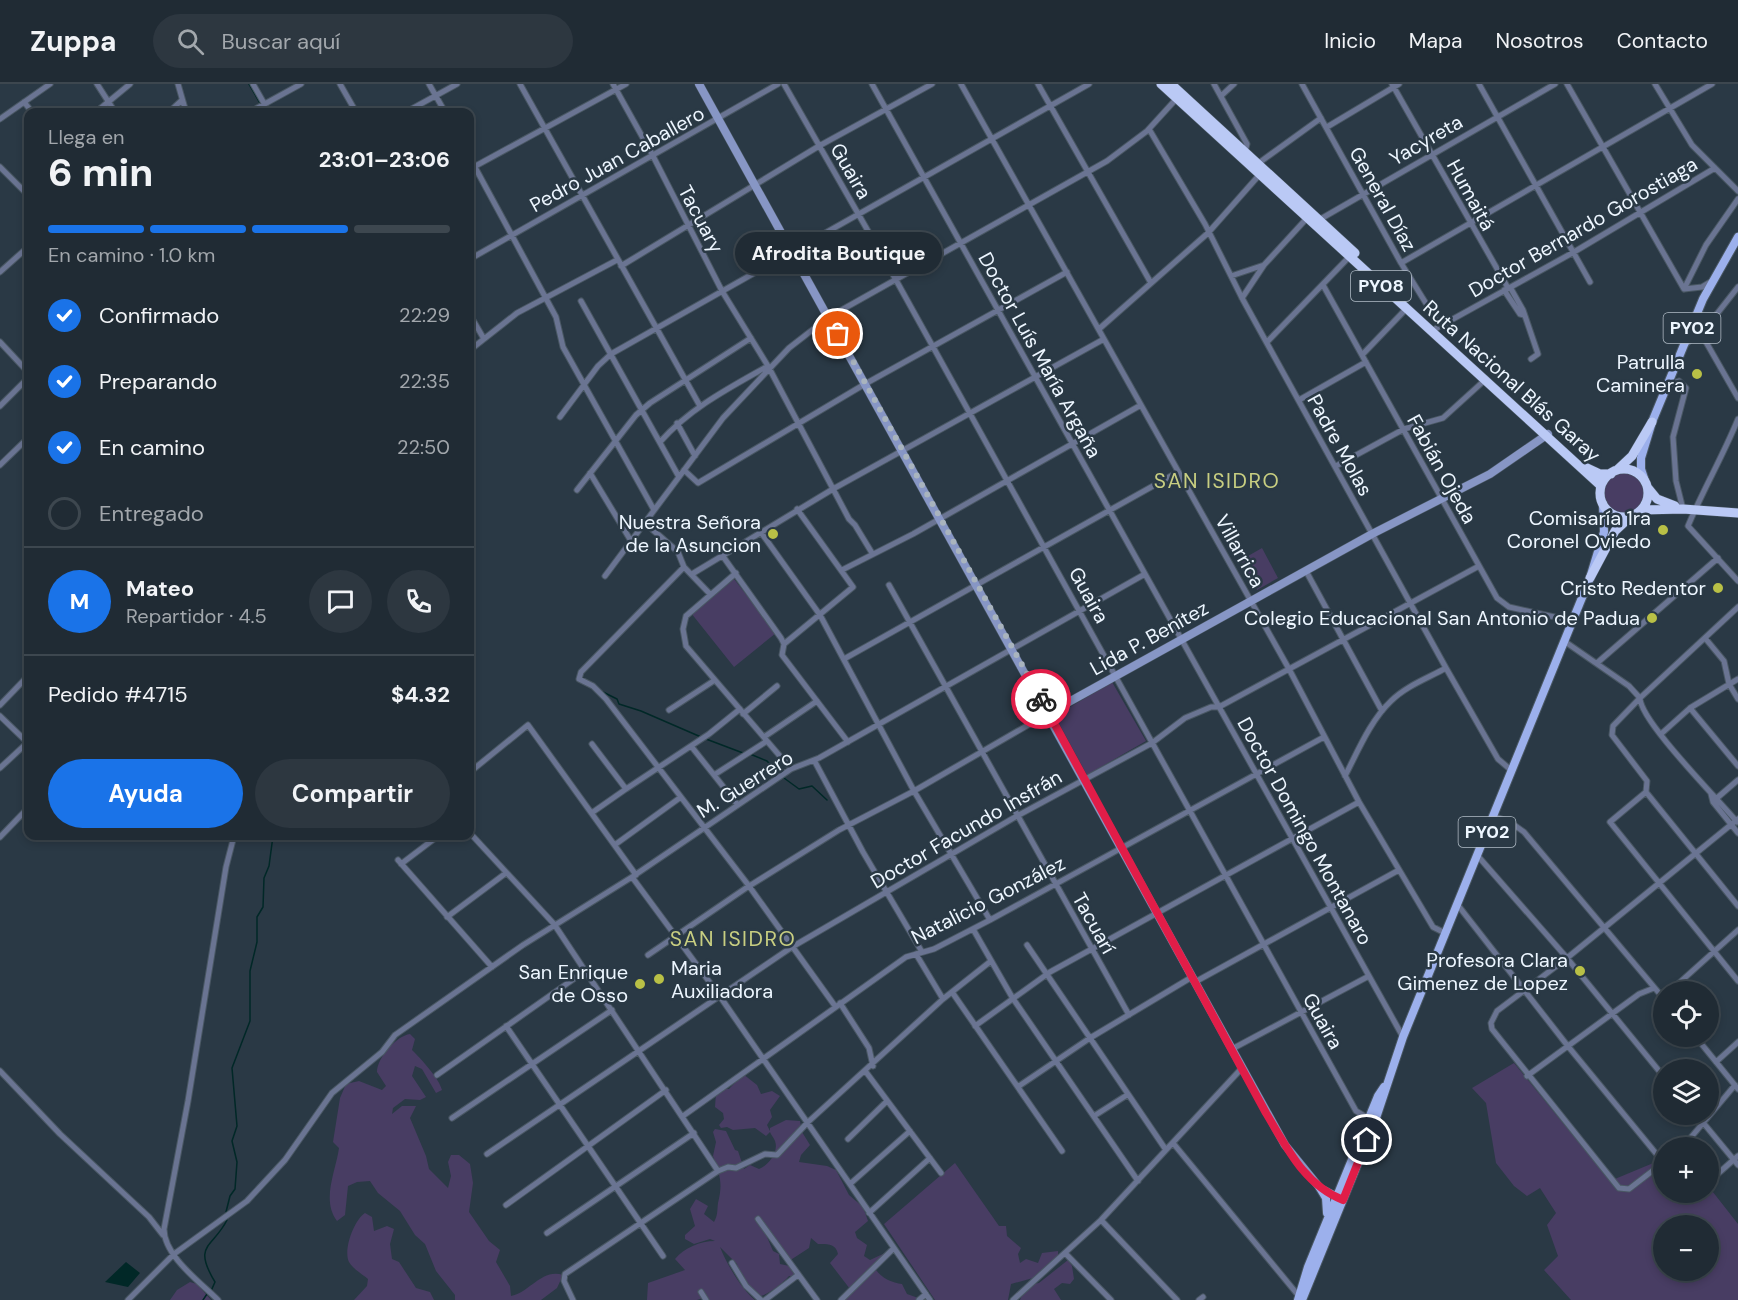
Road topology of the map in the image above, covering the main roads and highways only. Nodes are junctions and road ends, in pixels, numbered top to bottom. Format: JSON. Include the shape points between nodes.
{"nodes":[{"id":1,"x":699,"y":84,"type":"edge"},
{"id":2,"x":1161,"y":84,"type":"edge"},
{"id":3,"x":1172,"y":84,"type":"edge"},
{"id":4,"x":1179,"y":96,"type":"junction"},
{"id":5,"x":1259,"y":169,"type":"junction"},
{"id":6,"x":1738,"y":237,"type":"edge"},
{"id":7,"x":1351,"y":255,"type":"junction"},
{"id":8,"x":1436,"y":330,"type":"junction"},
{"id":9,"x":1652,"y":422,"type":"junction"},
{"id":10,"x":1546,"y":435,"type":"junction"},
{"id":11,"x":1613,"y":472,"type":"junction"},
{"id":12,"x":1647,"y":485,"type":"junction"},
{"id":13,"x":1601,"y":486,"type":"junction"},
{"id":14,"x":1603,"y":504,"type":"junction"},
{"id":15,"x":1688,"y":509,"type":"junction"},
{"id":16,"x":1642,"y":510,"type":"junction"},
{"id":17,"x":1738,"y":513,"type":"edge"},
{"id":18,"x":1630,"y":517,"type":"junction"},
{"id":19,"x":1590,"y":578,"type":"junction"},
{"id":20,"x":1049,"y":713,"type":"junction"},
{"id":21,"x":1385,"y":1086,"type":"junction"},
{"id":22,"x":1344,"y":1179,"type":"junction"},
{"id":23,"x":1320,"y":1188,"type":"junction"},
{"id":24,"x":1339,"y":1199,"type":"junction"},
{"id":25,"x":1324,"y":1225,"type":"junction"},
{"id":26,"x":1299,"y":1298,"type":"edge"}],
"edges":[{"from":1,"to":20,"type":"main road"},
{"from":2,"to":4,"type":"highway","name":"Ruta Nacional Blás Garay","number":"PY08"},
{"from":3,"to":4,"type":"highway","name":"Ruta Nacional Blás Garay","number":"PY08"},
{"from":4,"to":5,"type":"highway","name":"Ruta Nacional Blás Garay","number":"PY08"},
{"from":4,"to":5,"type":"highway","name":"Ruta Nacional Blás Garay","number":"PY08","via":[[1245,152]]},
{"from":5,"to":7,"type":"highway","name":"Ruta Nacional Blás Garay","number":"PY08"},
{"from":6,"to":9,"type":"main road","number":"PY02","via":[[1712,281]]},
{"from":7,"to":8,"type":"highway","name":"Ruta Nacional Blás Garay","number":"PY08"},
{"from":7,"to":8,"type":"highway","name":"Ruta Nacional Blás Garay","number":"PY08","via":[[1406,309]]},
{"from":8,"to":10,"type":"highway","name":"Ruta Nacional Blás Garay","number":"PY08"},
{"from":9,"to":11,"type":"highway","number":"PY02","via":[[1632,456]]},
{"from":9,"to":12,"type":"main road","number":"PY02","via":[[1641,458]]},
{"from":10,"to":11,"type":"highway","name":"Ruta Nacional Blás Garay","number":"PY08","via":[[1585,467],[1600,474]]},
{"from":10,"to":13,"type":"highway","name":"Ruta Nacional Blás Garay","number":"PY08"},
{"from":10,"to":20,"type":"main road","name":"Lida P. Benítez","via":[[1490,474],[1372,534]]},
{"from":11,"to":12,"type":"highway","via":[[1630,470]]},
{"from":11,"to":13,"type":"highway","number":"PY02"},
{"from":12,"to":15,"type":"highway","via":[[1657,499]]},
{"from":12,"to":16,"type":"highway","number":"PY02","via":[[1648,497]]},
{"from":13,"to":14,"type":"highway","number":"PY02"},
{"from":14,"to":18,"type":"highway","via":[[1611,514]]},
{"from":14,"to":19,"type":"main road","number":"PY02","via":[[1604,532]]},
{"from":15,"to":16,"type":"highway"},
{"from":15,"to":17,"type":"highway"},
{"from":16,"to":18,"type":"highway","number":"PY02"},
{"from":18,"to":19,"type":"highway","number":"PY02","via":[[1615,531]]},
{"from":19,"to":21,"type":"main road","number":"PY02"},
{"from":20,"to":23,"type":"main road","via":[[1285,1145]]},
{"from":21,"to":22,"type":"main road","number":"PY02"},
{"from":21,"to":24,"type":"main road","number":"PY02"},
{"from":22,"to":23,"type":"main road","via":[[1332,1190]]},
{"from":22,"to":24,"type":"main road","number":"PY02"},
{"from":23,"to":24,"type":"main road"},
{"from":23,"to":25,"type":"main road","via":[[1328,1206]]},
{"from":24,"to":25,"type":"main road","number":"PY02"},
{"from":24,"to":26,"type":"main road","number":"PY02"},
{"from":25,"to":26,"type":"main road","number":"PY02"}]}
